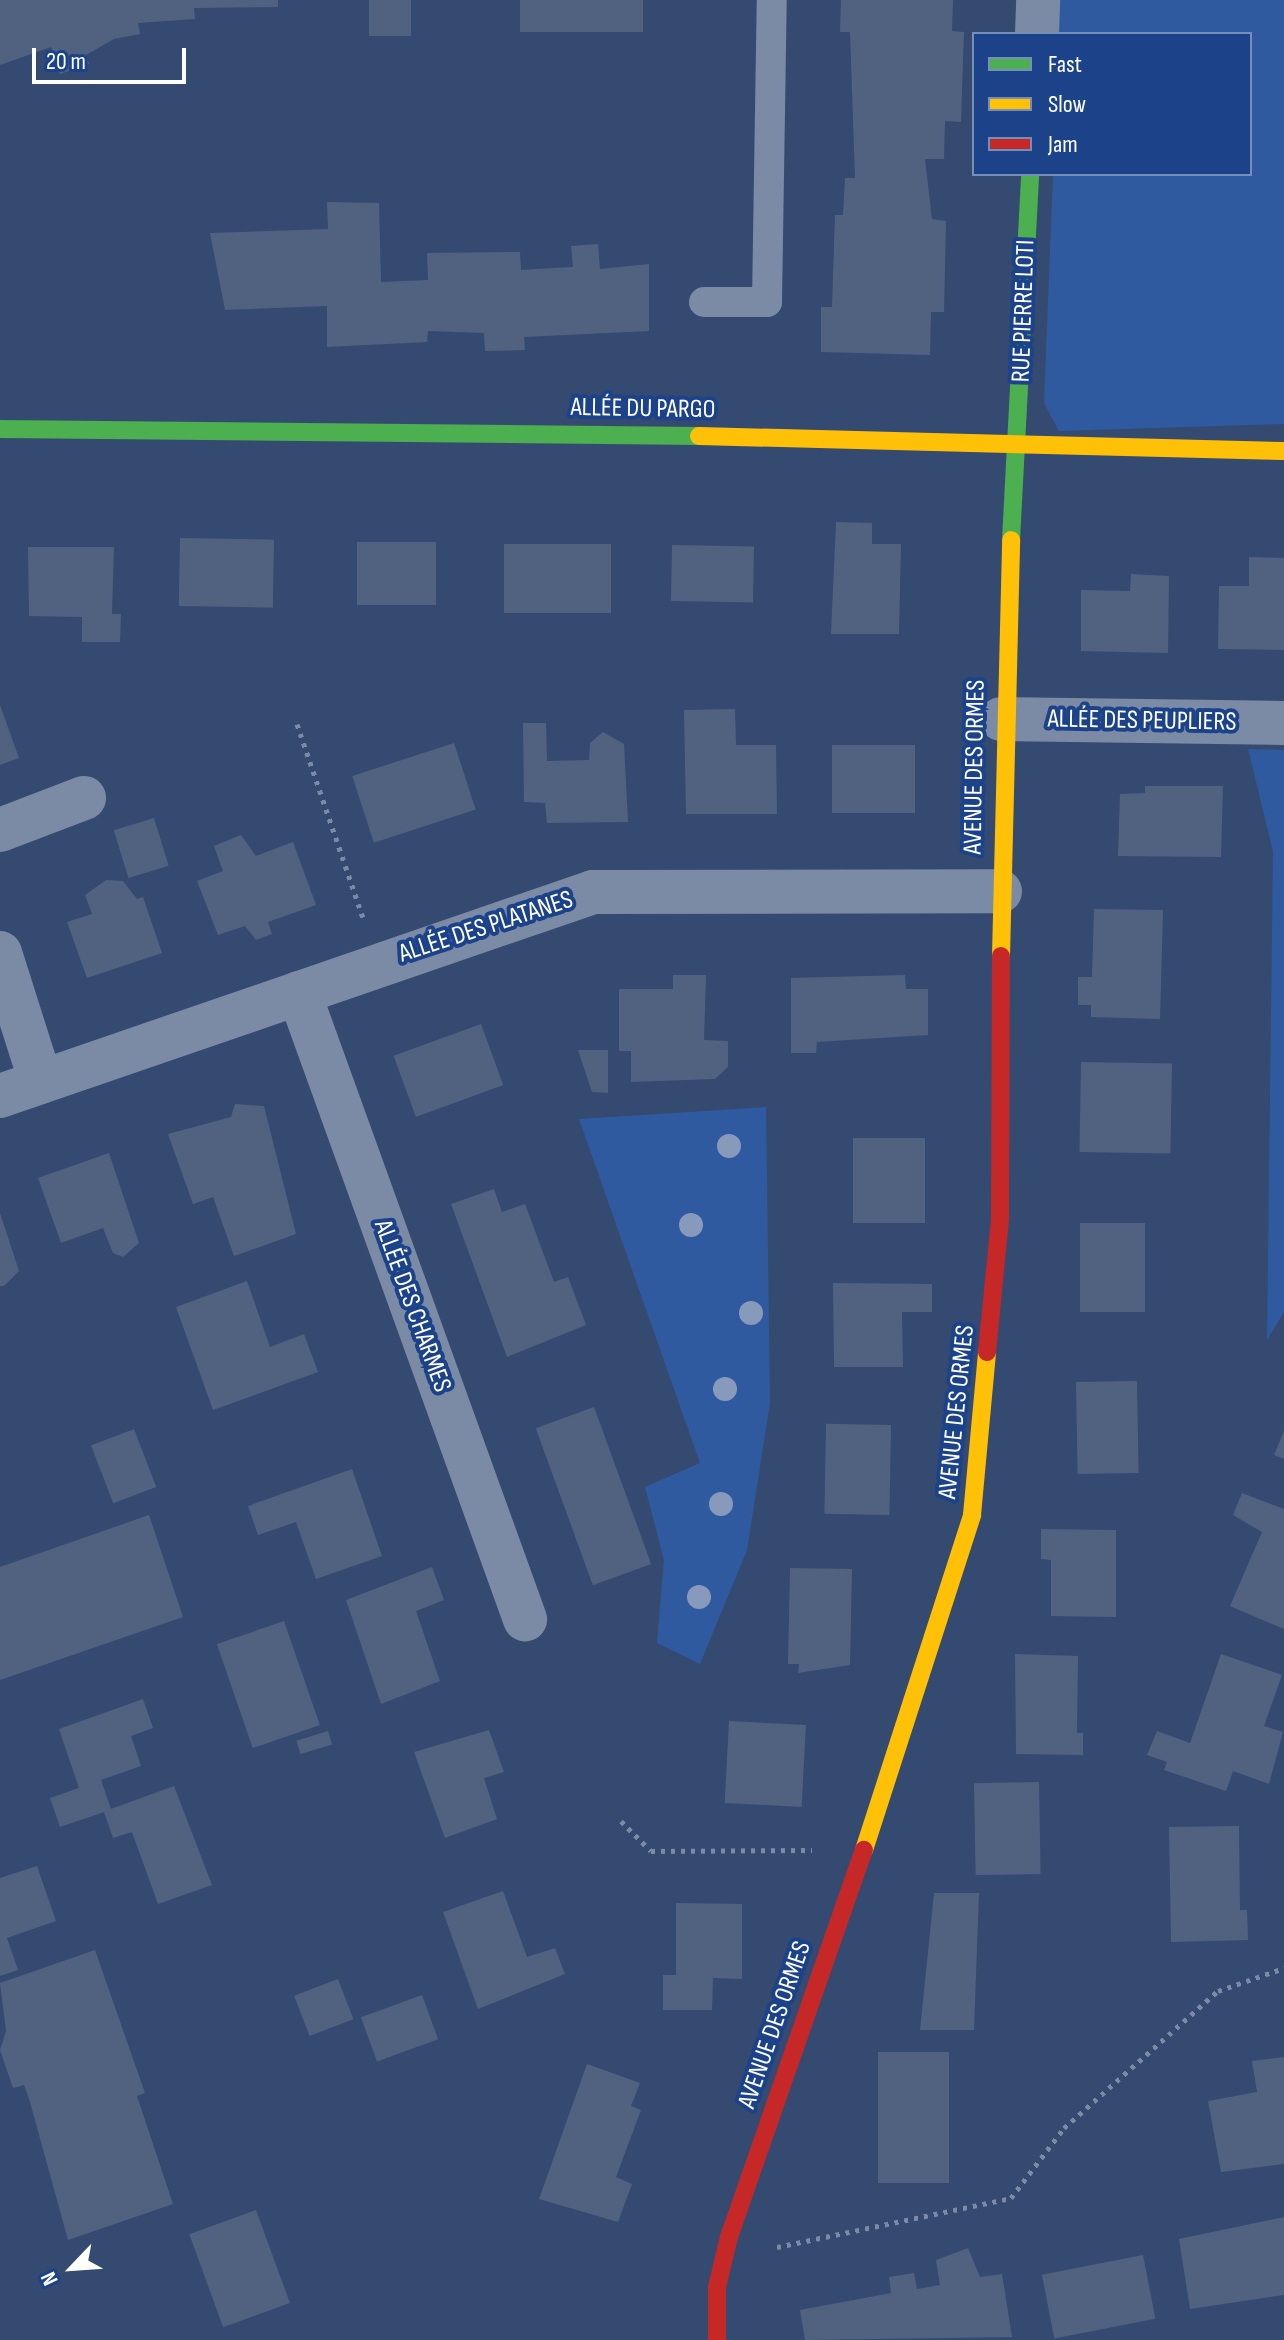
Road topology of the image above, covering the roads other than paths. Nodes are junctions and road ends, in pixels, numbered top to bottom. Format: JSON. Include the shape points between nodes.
{"nodes":[{"id":1,"x":772,"y":0,"type":"edge"},
{"id":2,"x":1038,"y":0,"type":"edge"},
{"id":3,"x":1037,"y":32,"type":"edge"},
{"id":4,"x":1030,"y":176,"type":"edge"},
{"id":5,"x":704,"y":302,"type":"dead end"},
{"id":6,"x":0,"y":429,"type":"edge"},
{"id":7,"x":1019,"y":449,"type":"junction"},
{"id":8,"x":1284,"y":451,"type":"edge"},
{"id":9,"x":1001,"y":719,"type":"junction"},
{"id":10,"x":1284,"y":723,"type":"edge"},
{"id":11,"x":84,"y":798,"type":"dead end"},
{"id":12,"x":0,"y":830,"type":"edge"},
{"id":13,"x":1000,"y":891,"type":"junction"},
{"id":14,"x":0,"y":953,"type":"edge"},
{"id":15,"x":299,"y":993,"type":"junction"},
{"id":16,"x":41,"y":1082,"type":"junction"},
{"id":17,"x":0,"y":1096,"type":"edge"},
{"id":18,"x":525,"y":1619,"type":"dead end"},
{"id":19,"x":717,"y":2340,"type":"edge"}],
"edges":[{"from":1,"to":5,"type":"lane","via":[[767,302]]},
{"from":2,"to":3,"type":"street"},
{"from":4,"to":7,"type":"street","name":"RUE PIERRE LOTI"},
{"from":6,"to":7,"type":"street","name":"ALLÉE DU PARGO","via":[[921,438]]},
{"from":7,"to":8,"type":"street","name":"ALLÉE DU PARGO"},
{"from":7,"to":9,"type":"street","name":"AVENUE DES ORMES","via":[[1007,515]]},
{"from":9,"to":10,"type":"street","name":"ALLÉE DES PEUPLIERS"},
{"from":9,"to":13,"type":"street","name":"AVENUE DES ORMES"},
{"from":11,"to":12,"type":"street"},
{"from":13,"to":15,"type":"street","name":"ALLÉE DES PLATANES","via":[[593,892]]},
{"from":13,"to":19,"type":"street","name":"AVENUE DES ORMES","via":[[1000,1219],[972,1515],[940,1631],[729,2237],[717,2287]]},
{"from":14,"to":16,"type":"street"},
{"from":15,"to":16,"type":"street","name":"ALLÉE DES PLATANES"},
{"from":15,"to":18,"type":"street","name":"ALLÉE DES CHARMES"},
{"from":16,"to":17,"type":"street","name":"ALLÉE DES PLATANES"}]}
